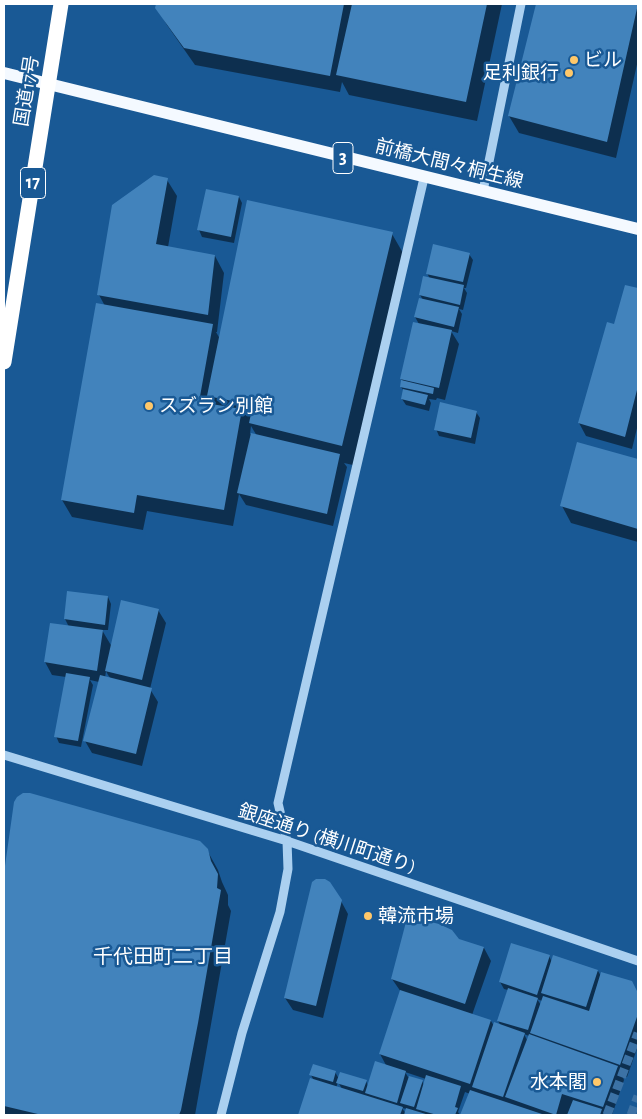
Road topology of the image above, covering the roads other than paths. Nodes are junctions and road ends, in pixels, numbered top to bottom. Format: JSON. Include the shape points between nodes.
{"nodes":[{"id":1,"x":60,"y":4,"type":"edge"},
{"id":2,"x":521,"y":4,"type":"edge"},
{"id":3,"x":4,"y":73,"type":"edge"},
{"id":4,"x":48,"y":84,"type":"junction"},
{"id":5,"x":424,"y":178,"type":"junction"},
{"id":6,"x":483,"y":191,"type":"junction"},
{"id":7,"x":638,"y":229,"type":"edge"},
{"id":8,"x":4,"y":362,"type":"edge"},
{"id":9,"x":4,"y":755,"type":"edge"},
{"id":10,"x":287,"y":841,"type":"junction"},
{"id":11,"x":638,"y":961,"type":"edge"},
{"id":12,"x":221,"y":1115,"type":"edge"}],
"edges":[{"from":1,"to":4,"type":"highway","name":"国道17号","number":"17"},
{"from":2,"to":6,"type":"street"},
{"from":3,"to":4,"type":"main road","name":"前橋大間々桐生線"},
{"from":4,"to":5,"type":"main road","name":"前橋大間々桐生線","number":"3"},
{"from":4,"to":8,"type":"highway","name":"国道17号","number":"17"},
{"from":5,"to":6,"type":"main road","name":"前橋大間々桐生線","number":"3"},
{"from":5,"to":10,"type":"street","via":[[278,803]]},
{"from":6,"to":7,"type":"main road","name":"前橋大間々桐生線","number":"3"},
{"from":9,"to":10,"type":"street","name":"銀座通り (横川町通り)"},
{"from":10,"to":11,"type":"street","name":"銀座通り (横川町通り)"},
{"from":10,"to":12,"type":"street","via":[[288,869],[280,912],[242,1033]]}]}
